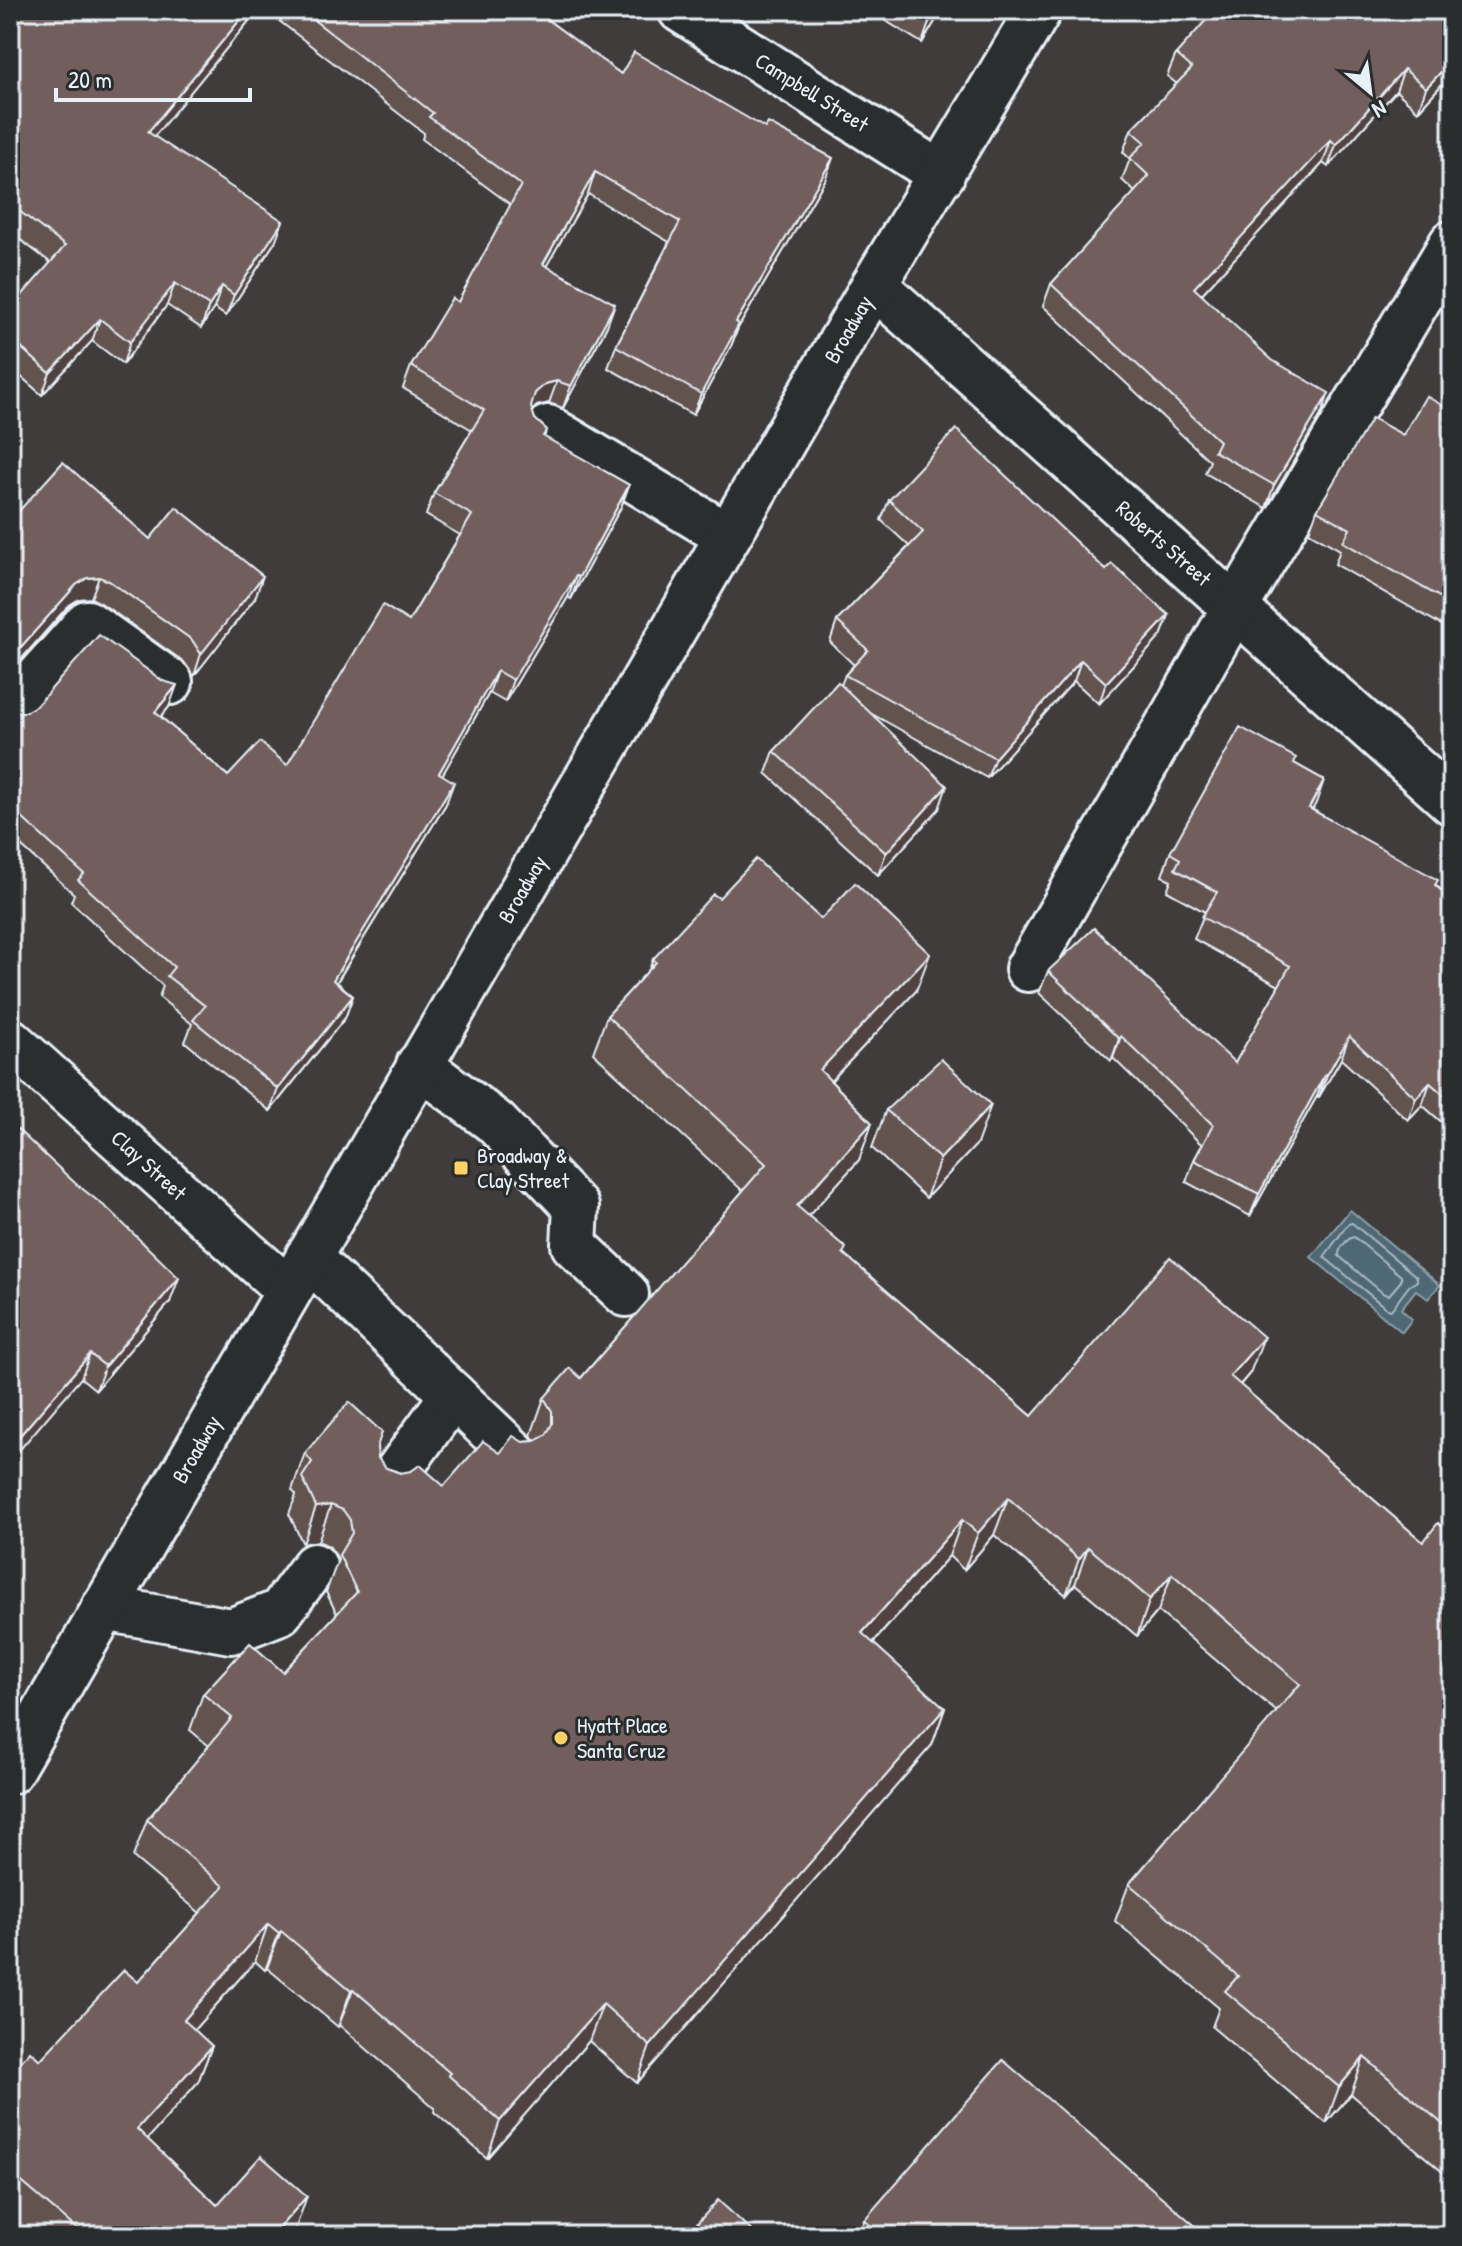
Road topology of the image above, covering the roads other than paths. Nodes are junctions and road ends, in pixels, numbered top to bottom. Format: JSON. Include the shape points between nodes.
{"nodes":[{"id":1,"x":681,"y":10,"type":"edge"},
{"id":2,"x":1039,"y":10,"type":"edge"},
{"id":3,"x":942,"y":175,"type":"junction"},
{"id":4,"x":1452,"y":243,"type":"edge"},
{"id":5,"x":874,"y":285,"type":"junction"},
{"id":6,"x":548,"y":428,"type":"edge"},
{"id":7,"x":728,"y":536,"type":"junction"},
{"id":8,"x":1236,"y":606,"type":"junction"},
{"id":9,"x":170,"y":682,"type":"edge"},
{"id":10,"x":10,"y":710,"type":"edge"},
{"id":11,"x":1452,"y":802,"type":"edge"},
{"id":12,"x":1028,"y":969,"type":"dead end"},
{"id":13,"x":10,"y":1041,"type":"edge"},
{"id":14,"x":419,"y":1065,"type":"junction"},
{"id":15,"x":298,"y":1273,"type":"junction"},
{"id":16,"x":626,"y":1294,"type":"dead end"},
{"id":17,"x":453,"y":1395,"type":"junction"},
{"id":18,"x":515,"y":1454,"type":"edge"},
{"id":19,"x":388,"y":1485,"type":"edge"},
{"id":20,"x":314,"y":1566,"type":"dead end"},
{"id":21,"x":104,"y":1608,"type":"junction"},
{"id":22,"x":10,"y":1771,"type":"edge"}],
"edges":[{"from":1,"to":3,"type":"main road","name":"Campbell Street"},
{"from":2,"to":3,"type":"main road","name":"Broadway"},
{"from":3,"to":5,"type":"main road","name":"Broadway"},
{"from":4,"to":8,"type":"main road"},
{"from":5,"to":7,"type":"main road","name":"Broadway"},
{"from":5,"to":8,"type":"main road","name":"Roberts Street"},
{"from":6,"to":7,"type":"main road"},
{"from":7,"to":14,"type":"main road","name":"Broadway"},
{"from":8,"to":11,"type":"main road","name":"Roberts Street"},
{"from":8,"to":12,"type":"main road"},
{"from":9,"to":10,"type":"main road","via":[[87,623]]},
{"from":13,"to":15,"type":"main road","name":"Clay Street"},
{"from":14,"to":15,"type":"main road","name":"Broadway"},
{"from":14,"to":16,"type":"main road","via":[[495,1122],[576,1207],[574,1245]]},
{"from":15,"to":17,"type":"main road","name":"Clay Street"},
{"from":15,"to":21,"type":"main road","name":"Broadway"},
{"from":17,"to":18,"type":"main road","name":"Clay Street"},
{"from":17,"to":19,"type":"main road"},
{"from":20,"to":21,"type":"main road","via":[[280,1612],[231,1631]]},
{"from":21,"to":22,"type":"main road","name":"Broadway"}]}
